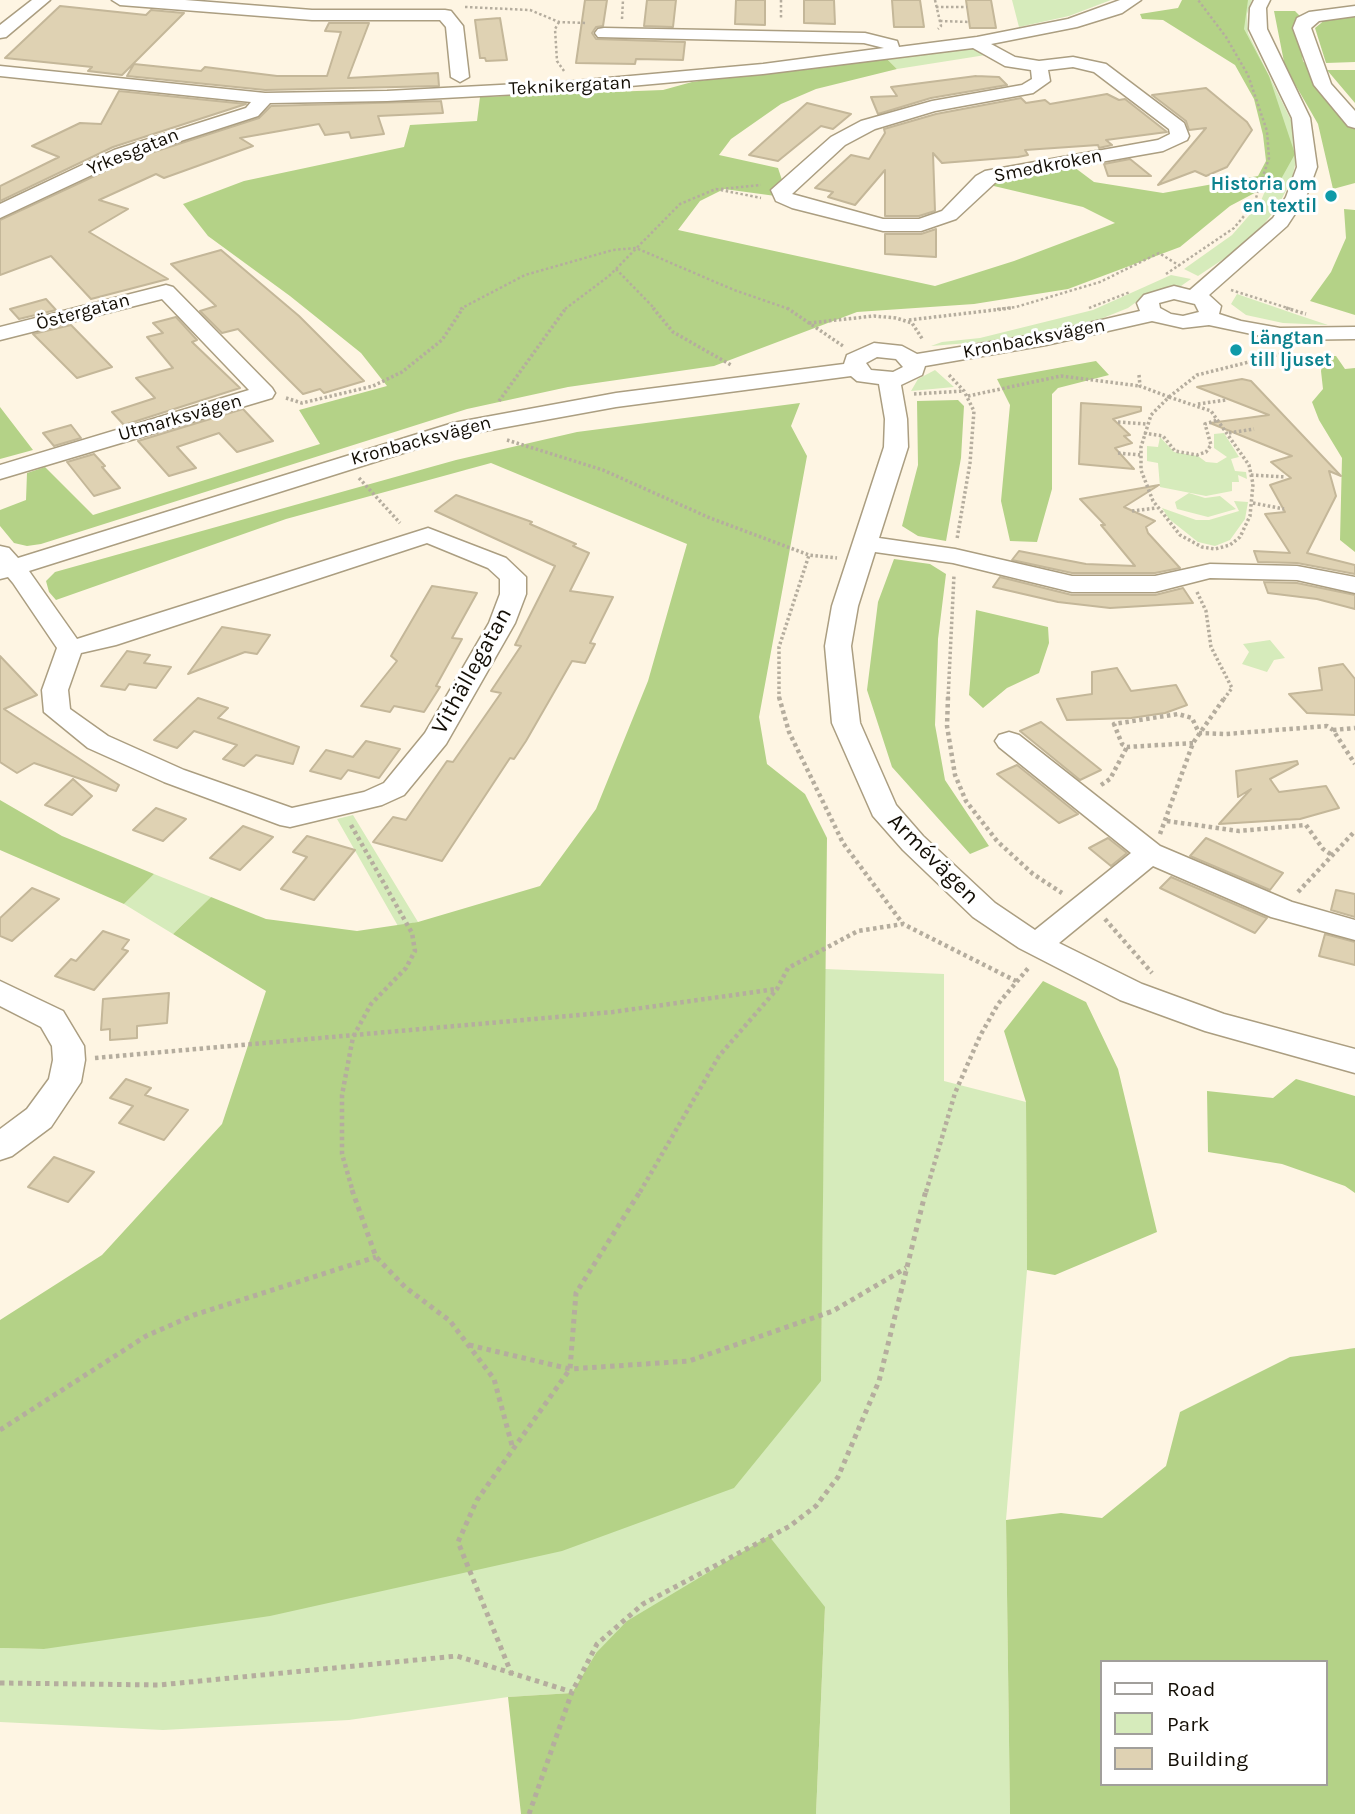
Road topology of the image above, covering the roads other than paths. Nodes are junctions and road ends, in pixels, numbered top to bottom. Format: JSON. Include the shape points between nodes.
{"nodes":[{"id":1,"x":42,"y":0,"type":"edge"},
{"id":2,"x":120,"y":0,"type":"edge"},
{"id":3,"x":1133,"y":0,"type":"edge"},
{"id":4,"x":1262,"y":0,"type":"edge"},
{"id":5,"x":1355,"y":11,"type":"edge"},
{"id":6,"x":0,"y":33,"type":"edge"},
{"id":7,"x":604,"y":33,"type":"dead end"},
{"id":8,"x":977,"y":42,"type":"junction"},
{"id":9,"x":898,"y":53,"type":"junction"},
{"id":10,"x":1038,"y":66,"type":"junction"},
{"id":11,"x":0,"y":71,"type":"edge"},
{"id":12,"x":460,"y":76,"type":"dead end"},
{"id":13,"x":265,"y":97,"type":"junction"},
{"id":14,"x":1355,"y":122,"type":"edge"},
{"id":15,"x":0,"y":212,"type":"edge"},
{"id":16,"x":1204,"y":290,"type":"junction"},
{"id":17,"x":166,"y":291,"type":"joint"},
{"id":18,"x":1154,"y":314,"type":"junction"},
{"id":19,"x":1206,"y":317,"type":"junction"},
{"id":20,"x":1355,"y":333,"type":"edge"},
{"id":21,"x":0,"y":334,"type":"edge"},
{"id":22,"x":914,"y":350,"type":"junction"},
{"id":23,"x":856,"y":369,"type":"junction"},
{"id":24,"x":890,"y":388,"type":"junction"},
{"id":25,"x":0,"y":472,"type":"edge"},
{"id":26,"x":865,"y":543,"type":"junction"},
{"id":27,"x":4,"y":564,"type":"edge"},
{"id":28,"x":1355,"y":585,"type":"edge"},
{"id":29,"x":70,"y":648,"type":"junction"},
{"id":30,"x":1009,"y":741,"type":"dead end"},
{"id":31,"x":1150,"y":853,"type":"junction"},
{"id":32,"x":1355,"y":930,"type":"edge"},
{"id":33,"x":1037,"y":944,"type":"junction"},
{"id":34,"x":0,"y":992,"type":"edge"},
{"id":35,"x":1355,"y":1061,"type":"edge"},
{"id":36,"x":0,"y":1147,"type":"edge"}],
"edges":[{"from":1,"to":6,"type":"street"},
{"from":2,"to":12,"type":"street","via":[[312,15],[445,15],[454,26]]},
{"from":3,"to":8,"type":"street","name":"Teknikergatan","via":[[1071,23]]},
{"from":4,"to":16,"type":"street","via":[[1258,29],[1301,118],[1307,167],[1280,222]]},
{"from":5,"to":14,"type":"street","via":[[1315,16],[1303,22],[1302,28],[1323,85]]},
{"from":7,"to":9,"type":"street","via":[[865,38],[890,44]]},
{"from":8,"to":9,"type":"street","name":"Teknikergatan"},
{"from":8,"to":10,"type":"street","name":"Smedkroken","via":[[1002,59]]},
{"from":9,"to":13,"type":"street","name":"Teknikergatan","via":[[644,81],[387,96]]},
{"from":10,"to":10,"type":"street","name":"Smedkroken","via":[[1073,62],[1100,68],[1177,127],[1180,136],[1163,145],[992,175],[949,215],[921,225],[883,225],[783,197],[781,190],[838,141],[868,125],[932,106],[1027,89],[1041,81]]},
{"from":11,"to":13,"type":"street","name":"Teknikergatan"},
{"from":13,"to":15,"type":"street","name":"Yrkesgatan","via":[[251,112],[121,154]]},
{"from":16,"to":18,"type":"street","via":[[1155,296],[1148,303]]},
{"from":16,"to":19,"type":"street","via":[[1210,306]]},
{"from":17,"to":21,"type":"street","name":"Östergatan"},
{"from":17,"to":25,"type":"street","name":"Utmarksvägen","via":[[264,393]]},
{"from":18,"to":19,"type":"street","via":[[1182,322]]},
{"from":18,"to":22,"type":"street","name":"Kronbacksvägen","via":[[1046,339]]},
{"from":19,"to":20,"type":"street","via":[[1280,334]]},
{"from":22,"to":23,"type":"street","via":[[874,350],[860,355]]},
{"from":22,"to":24,"type":"street","via":[[914,370]]},
{"from":23,"to":24,"type":"street"},
{"from":23,"to":27,"type":"street","name":"Kronbacksvägen","via":[[604,401],[453,430]]},
{"from":24,"to":26,"type":"street","name":"Armévägen","via":[[896,447]]},
{"from":26,"to":28,"type":"street","via":[[955,556],[1072,584],[1134,585],[1210,571],[1297,573]]},
{"from":26,"to":33,"type":"street","name":"Armévägen","via":[[838,646],[846,723],[883,809],[984,910]]},
{"from":27,"to":29,"type":"street"},
{"from":29,"to":29,"type":"street","name":"Vithällegatan","via":[[107,640],[428,535],[497,563],[513,578],[513,594],[502,623],[436,738],[394,789],[372,799],[290,818],[174,776],[98,742],[57,712],[55,690]]},
{"from":30,"to":31,"type":"street"},
{"from":31,"to":32,"type":"street","via":[[1282,910]]},
{"from":31,"to":33,"type":"street"},
{"from":33,"to":35,"type":"street","name":"Armévägen","via":[[1131,992],[1216,1023]]},
{"from":34,"to":36,"type":"street","via":[[52,1019],[68,1046],[69,1060],[65,1082],[40,1118]]}]}
